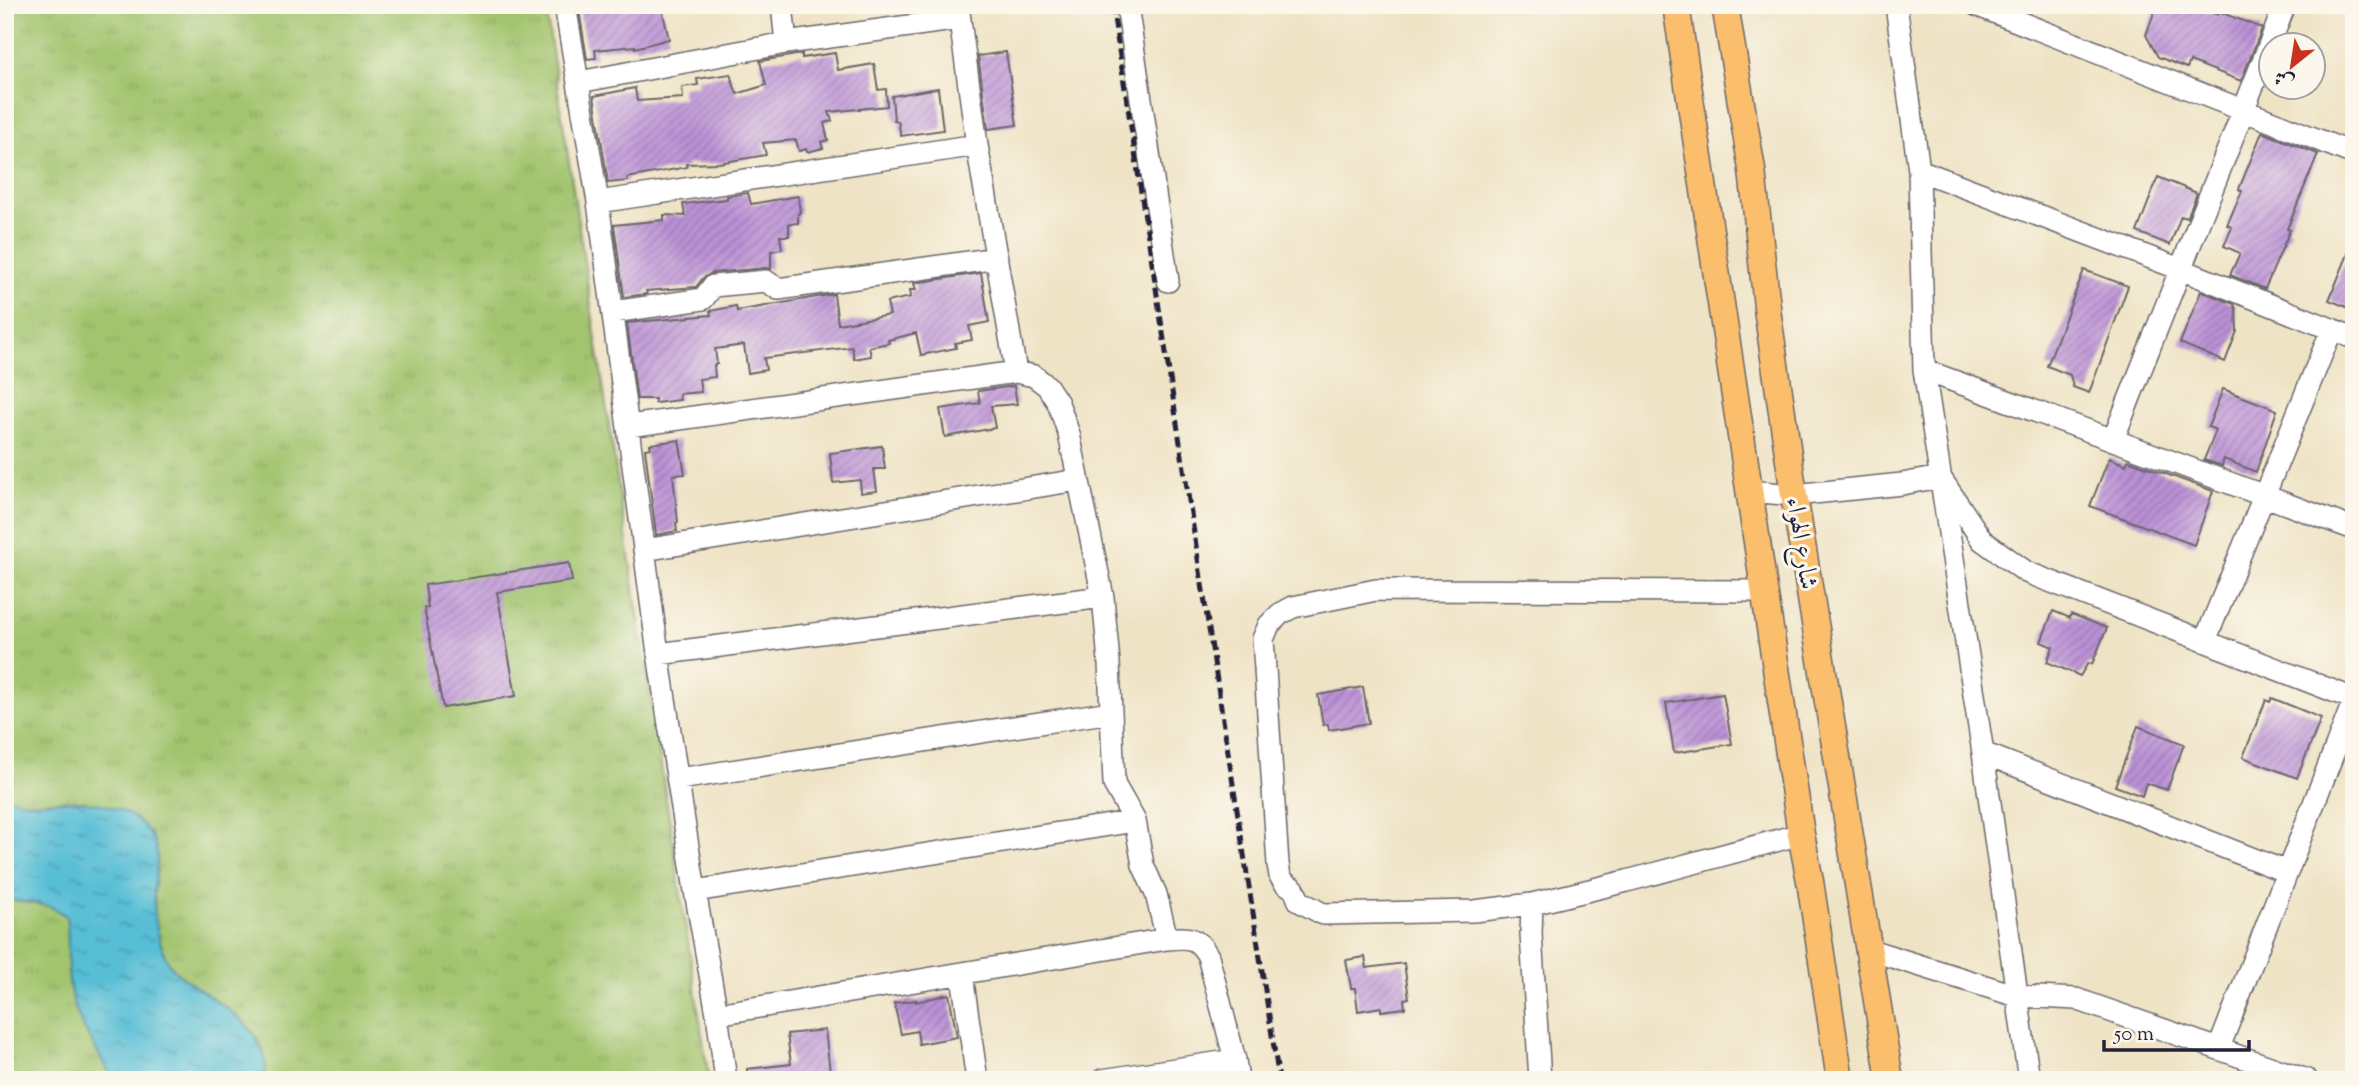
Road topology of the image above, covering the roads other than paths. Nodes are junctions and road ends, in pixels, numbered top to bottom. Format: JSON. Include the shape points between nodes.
{"nodes":[{"id":1,"x":565,"y":5,"type":"edge"},
{"id":2,"x":782,"y":5,"type":"edge"},
{"id":3,"x":1127,"y":5,"type":"edge"},
{"id":4,"x":1676,"y":5,"type":"edge"},
{"id":5,"x":1725,"y":5,"type":"edge"},
{"id":6,"x":1896,"y":5,"type":"edge"},
{"id":7,"x":1976,"y":5,"type":"edge"},
{"id":8,"x":2285,"y":5,"type":"edge"},
{"id":9,"x":959,"y":12,"type":"edge"},
{"id":10,"x":786,"y":43,"type":"junction"},
{"id":11,"x":579,"y":82,"type":"junction"},
{"id":12,"x":2242,"y":112,"type":"junction"},
{"id":13,"x":977,"y":145,"type":"junction"},
{"id":14,"x":2354,"y":154,"type":"edge"},
{"id":15,"x":1919,"y":170,"type":"junction"},
{"id":16,"x":598,"y":202,"type":"junction"},
{"id":17,"x":996,"y":258,"type":"junction"},
{"id":18,"x":2180,"y":269,"type":"junction"},
{"id":19,"x":1168,"y":281,"type":"dead end"},
{"id":20,"x":613,"y":312,"type":"junction"},
{"id":21,"x":2332,"y":329,"type":"junction"},
{"id":22,"x":2354,"y":338,"type":"edge"},
{"id":23,"x":1924,"y":370,"type":"junction"},
{"id":24,"x":1016,"y":372,"type":"junction"},
{"id":25,"x":629,"y":426,"type":"junction"},
{"id":26,"x":2113,"y":440,"type":"junction"},
{"id":27,"x":1940,"y":477,"type":"junction"},
{"id":28,"x":1078,"y":480,"type":"junction"},
{"id":29,"x":1749,"y":491,"type":"junction"},
{"id":30,"x":1794,"y":495,"type":"junction"},
{"id":31,"x":2264,"y":496,"type":"junction"},
{"id":32,"x":2354,"y":529,"type":"edge"},
{"id":33,"x":645,"y":550,"type":"junction"},
{"id":34,"x":1764,"y":591,"type":"junction"},
{"id":35,"x":1103,"y":597,"type":"junction"},
{"id":36,"x":2205,"y":641,"type":"junction"},
{"id":37,"x":658,"y":654,"type":"junction"},
{"id":38,"x":2354,"y":699,"type":"edge"},
{"id":39,"x":1111,"y":712,"type":"junction"},
{"id":40,"x":1983,"y":753,"type":"junction"},
{"id":41,"x":679,"y":779,"type":"junction"},
{"id":42,"x":1135,"y":821,"type":"junction"},
{"id":43,"x":1801,"y":834,"type":"junction"},
{"id":44,"x":2287,"y":872,"type":"junction"},
{"id":45,"x":695,"y":891,"type":"junction"},
{"id":46,"x":1532,"y":904,"type":"junction"},
{"id":47,"x":1167,"y":939,"type":"junction"},
{"id":48,"x":1870,"y":950,"type":"junction"},
{"id":49,"x":962,"y":975,"type":"junction"},
{"id":50,"x":2017,"y":996,"type":"junction"},
{"id":51,"x":717,"y":1014,"type":"junction"},
{"id":52,"x":2219,"y":1048,"type":"junction"},
{"id":53,"x":1236,"y":1070,"type":"edge"},
{"id":54,"x":2301,"y":1079,"type":"edge"},
{"id":55,"x":726,"y":1080,"type":"edge"},
{"id":56,"x":977,"y":1080,"type":"edge"},
{"id":57,"x":1102,"y":1080,"type":"edge"},
{"id":58,"x":1540,"y":1080,"type":"edge"},
{"id":59,"x":1840,"y":1080,"type":"edge"},
{"id":60,"x":1890,"y":1080,"type":"edge"},
{"id":61,"x":2029,"y":1080,"type":"edge"}],
"edges":[{"from":1,"to":11,"type":"street"},
{"from":2,"to":10,"type":"street"},
{"from":3,"to":19,"type":"street"},
{"from":4,"to":29,"type":"main road","name":"شارع الهواء"},
{"from":5,"to":30,"type":"main road","name":"شارع الهواء","via":[[1752,170]]},
{"from":6,"to":15,"type":"street"},
{"from":7,"to":12,"type":"street"},
{"from":8,"to":12,"type":"street"},
{"from":9,"to":10,"type":"street"},
{"from":9,"to":13,"type":"street"},
{"from":10,"to":11,"type":"street"},
{"from":11,"to":16,"type":"street"},
{"from":12,"to":14,"type":"street"},
{"from":12,"to":18,"type":"street"},
{"from":13,"to":16,"type":"street"},
{"from":13,"to":17,"type":"street"},
{"from":15,"to":18,"type":"street"},
{"from":15,"to":23,"type":"street"},
{"from":16,"to":20,"type":"street"},
{"from":17,"to":20,"type":"street","via":[[778,289],[766,281],[713,286],[703,299]]},
{"from":17,"to":24,"type":"street"},
{"from":18,"to":21,"type":"street"},
{"from":18,"to":26,"type":"street"},
{"from":20,"to":25,"type":"street"},
{"from":21,"to":22,"type":"street"},
{"from":21,"to":31,"type":"street"},
{"from":23,"to":26,"type":"street"},
{"from":23,"to":27,"type":"street"},
{"from":24,"to":25,"type":"street"},
{"from":24,"to":28,"type":"street","via":[[1034,376],[1048,386],[1058,403]]},
{"from":25,"to":33,"type":"street"},
{"from":26,"to":31,"type":"street"},
{"from":27,"to":30,"type":"street"},
{"from":27,"to":36,"type":"street","via":[[1982,540],[2026,572]]},
{"from":27,"to":40,"type":"street"},
{"from":28,"to":33,"type":"street"},
{"from":28,"to":35,"type":"street"},
{"from":29,"to":30,"type":"street"},
{"from":29,"to":34,"type":"main road","name":"شارع الهواء"},
{"from":30,"to":48,"type":"main road","name":"شارع الهواء"},
{"from":31,"to":32,"type":"street"},
{"from":31,"to":36,"type":"street"},
{"from":33,"to":37,"type":"street"},
{"from":34,"to":43,"type":"main road","name":"شارع الهواء"},
{"from":34,"to":46,"type":"street","via":[[1376,590],[1293,607],[1269,625],[1263,639],[1278,864],[1280,876],[1299,901],[1323,914],[1475,911]]},
{"from":35,"to":37,"type":"street"},
{"from":35,"to":39,"type":"street"},
{"from":36,"to":38,"type":"street"},
{"from":37,"to":41,"type":"street"},
{"from":38,"to":44,"type":"street"},
{"from":39,"to":41,"type":"street"},
{"from":39,"to":42,"type":"street","via":[[1114,784]]},
{"from":40,"to":44,"type":"street"},
{"from":40,"to":50,"type":"street"},
{"from":41,"to":45,"type":"street"},
{"from":42,"to":45,"type":"street"},
{"from":42,"to":47,"type":"street","via":[[1143,865]]},
{"from":43,"to":46,"type":"street"},
{"from":43,"to":59,"type":"main road","name":"شارع الهواء"},
{"from":44,"to":52,"type":"street"},
{"from":45,"to":51,"type":"street"},
{"from":46,"to":58,"type":"street"},
{"from":47,"to":49,"type":"street"},
{"from":47,"to":53,"type":"street","via":[[1187,937],[1201,943],[1208,956]]},
{"from":48,"to":50,"type":"street"},
{"from":48,"to":60,"type":"main road","name":"شارع الهواء"},
{"from":49,"to":51,"type":"street"},
{"from":49,"to":56,"type":"street"},
{"from":50,"to":52,"type":"street","via":[[2076,999]]},
{"from":50,"to":61,"type":"street"},
{"from":51,"to":55,"type":"street"},
{"from":52,"to":54,"type":"street"},
{"from":53,"to":57,"type":"street"}]}
